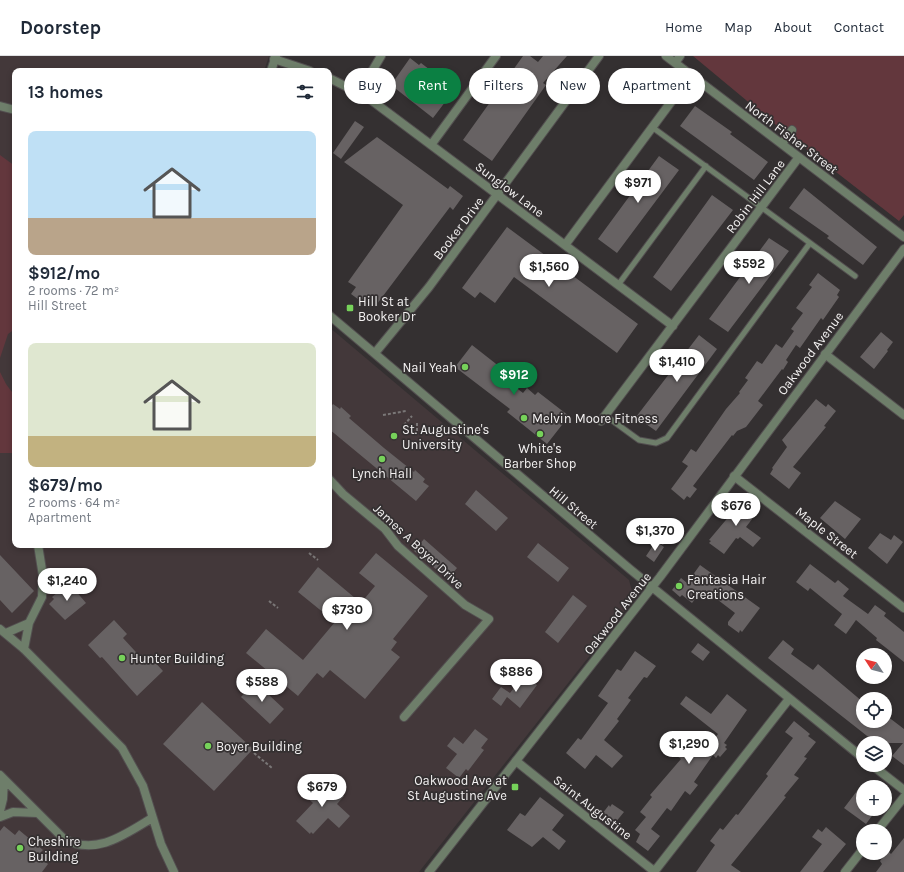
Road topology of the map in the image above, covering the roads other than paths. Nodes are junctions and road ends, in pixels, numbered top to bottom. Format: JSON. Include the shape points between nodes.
{"nodes":[{"id":1,"x":380,"y":56,"type":"edge"},
{"id":2,"x":496,"y":56,"type":"edge"},
{"id":3,"x":599,"y":56,"type":"edge"},
{"id":4,"x":666,"y":56,"type":"edge"},
{"id":5,"x":275,"y":58,"type":"edge"},
{"id":6,"x":678,"y":59,"type":"edge"},
{"id":7,"x":272,"y":68,"type":"edge"},
{"id":8,"x":302,"y":68,"type":"edge"},
{"id":9,"x":373,"y":68,"type":"edge"},
{"id":10,"x":685,"y":68,"type":"edge"},
{"id":11,"x":332,"y":79,"type":"edge"},
{"id":12,"x":344,"y":85,"type":"edge"},
{"id":13,"x":705,"y":86,"type":"edge"},
{"id":14,"x":375,"y":104,"type":"edge"},
{"id":15,"x":669,"y":104,"type":"edge"},
{"id":16,"x":0,"y":106,"type":"edge"},
{"id":17,"x":12,"y":109,"type":"edge"},
{"id":18,"x":652,"y":127,"type":"junction"},
{"id":19,"x":792,"y":130,"type":"dead end"},
{"id":20,"x":782,"y":144,"type":"junction"},
{"id":21,"x":431,"y":145,"type":"junction"},
{"id":22,"x":799,"y":157,"type":"junction"},
{"id":23,"x":706,"y":166,"type":"junction"},
{"id":24,"x":498,"y":194,"type":"junction"},
{"id":25,"x":762,"y":207,"type":"junction"},
{"id":26,"x":904,"y":237,"type":"edge"},
{"id":27,"x":810,"y":243,"type":"junction"},
{"id":28,"x":565,"y":245,"type":"junction"},
{"id":29,"x":904,"y":249,"type":"edge"},
{"id":30,"x":855,"y":276,"type":"dead end"},
{"id":31,"x":618,"y":285,"type":"junction"},
{"id":32,"x":332,"y":317,"type":"edge"},
{"id":33,"x":673,"y":326,"type":"junction"},
{"id":34,"x":375,"y":353,"type":"junction"},
{"id":35,"x":825,"y":354,"type":"junction"},
{"id":36,"x":904,"y":415,"type":"edge"},
{"id":37,"x":603,"y":419,"type":"joint"},
{"id":38,"x":734,"y":476,"type":"junction"},
{"id":39,"x":332,"y":482,"type":"edge"},
{"id":40,"x":38,"y":548,"type":"edge"},
{"id":41,"x":652,"y":587,"type":"junction"},
{"id":42,"x":904,"y":608,"type":"edge"},
{"id":43,"x":29,"y":623,"type":"junction"},
{"id":44,"x":3,"y":631,"type":"edge"},
{"id":45,"x":24,"y":649,"type":"junction"},
{"id":46,"x":789,"y":699,"type":"junction"},
{"id":47,"x":404,"y":717,"type":"dead end"},
{"id":48,"x":856,"y":752,"type":"edge"},
{"id":49,"x":516,"y":761,"type":"junction"},
{"id":50,"x":881,"y":772,"type":"edge"},
{"id":51,"x":2,"y":778,"type":"edge"},
{"id":52,"x":904,"y":790,"type":"edge"},
{"id":53,"x":904,"y":797,"type":"edge"},
{"id":54,"x":0,"y":811,"type":"edge"},
{"id":55,"x":37,"y":813,"type":"junction"},
{"id":56,"x":0,"y":817,"type":"edge"},
{"id":57,"x":152,"y":818,"type":"junction"},
{"id":58,"x":883,"y":824,"type":"edge"},
{"id":59,"x":856,"y":858,"type":"edge"},
{"id":60,"x":174,"y":872,"type":"edge"},
{"id":61,"x":429,"y":872,"type":"edge"},
{"id":62,"x":655,"y":872,"type":"edge"},
{"id":63,"x":845,"y":872,"type":"edge"}],
"edges":[{"from":1,"to":9,"type":"street"},
{"from":2,"to":21,"type":"street"},
{"from":3,"to":24,"type":"street","name":"Booker Drive"},
{"from":4,"to":6,"type":"street","name":"North Fisher Street"},
{"from":5,"to":7,"type":"street"},
{"from":5,"to":8,"type":"street"},
{"from":6,"to":10,"type":"street","name":"North Fisher Street"},
{"from":11,"to":12,"type":"street","name":"Sunglow Lane"},
{"from":13,"to":20,"type":"street","name":"North Fisher Street"},
{"from":14,"to":21,"type":"street","name":"Sunglow Lane"},
{"from":15,"to":18,"type":"street"},
{"from":16,"to":17,"type":"street"},
{"from":18,"to":23,"type":"lane"},
{"from":18,"to":28,"type":"street"},
{"from":19,"to":20,"type":"street"},
{"from":20,"to":22,"type":"street","name":"North Fisher Street"},
{"from":21,"to":24,"type":"street","name":"Sunglow Lane"},
{"from":22,"to":25,"type":"street","name":"Robin Hill Lane"},
{"from":22,"to":26,"type":"street","name":"North Fisher Street"},
{"from":23,"to":25,"type":"lane"},
{"from":23,"to":31,"type":"lane"},
{"from":24,"to":28,"type":"street","name":"Sunglow Lane"},
{"from":24,"to":34,"type":"street","name":"Booker Drive","via":[[430,287]]},
{"from":25,"to":27,"type":"lane"},
{"from":25,"to":33,"type":"street","name":"Robin Hill Lane"},
{"from":27,"to":30,"type":"lane"},
{"from":27,"to":37,"type":"lane","via":[[667,438],[656,443],[639,440]]},
{"from":28,"to":31,"type":"street","name":"Sunglow Lane"},
{"from":29,"to":35,"type":"street","name":"Oakwood Avenue"},
{"from":31,"to":33,"type":"street","name":"Sunglow Lane"},
{"from":32,"to":34,"type":"street","name":"Hill Street"},
{"from":33,"to":37,"type":"street","name":"Robin Hill Lane"},
{"from":34,"to":41,"type":"street","name":"Hill Street"},
{"from":35,"to":36,"type":"street"},
{"from":35,"to":38,"type":"street","name":"Oakwood Avenue"},
{"from":38,"to":41,"type":"street","name":"Oakwood Avenue"},
{"from":38,"to":42,"type":"street","name":"Maple Street"},
{"from":39,"to":47,"type":"street","name":"James A Boyer Drive","via":[[385,529],[398,546],[465,605],[489,619]]},
{"from":40,"to":43,"type":"street","via":[[43,576],[42,597]]},
{"from":41,"to":46,"type":"street","name":"Hill Street"},
{"from":41,"to":49,"type":"street","name":"Oakwood Avenue"},
{"from":43,"to":44,"type":"street"},
{"from":43,"to":45,"type":"street"},
{"from":44,"to":45,"type":"street"},
{"from":45,"to":57,"type":"street","via":[[122,748],[143,786]]},
{"from":46,"to":48,"type":"street","name":"Hill Street"},
{"from":46,"to":62,"type":"street"},
{"from":49,"to":61,"type":"street","name":"Oakwood Avenue"},
{"from":49,"to":62,"type":"street","name":"Saint Augustine"},
{"from":50,"to":52,"type":"street"},
{"from":51,"to":54,"type":"street","via":[[3,799]]},
{"from":51,"to":55,"type":"street"},
{"from":53,"to":58,"type":"street"},
{"from":55,"to":56,"type":"street","via":[[13,812]]},
{"from":55,"to":57,"type":"street","via":[[64,839],[75,845],[86,846],[96,846],[113,840]]},
{"from":57,"to":60,"type":"street"},
{"from":59,"to":63,"type":"street"}]}
